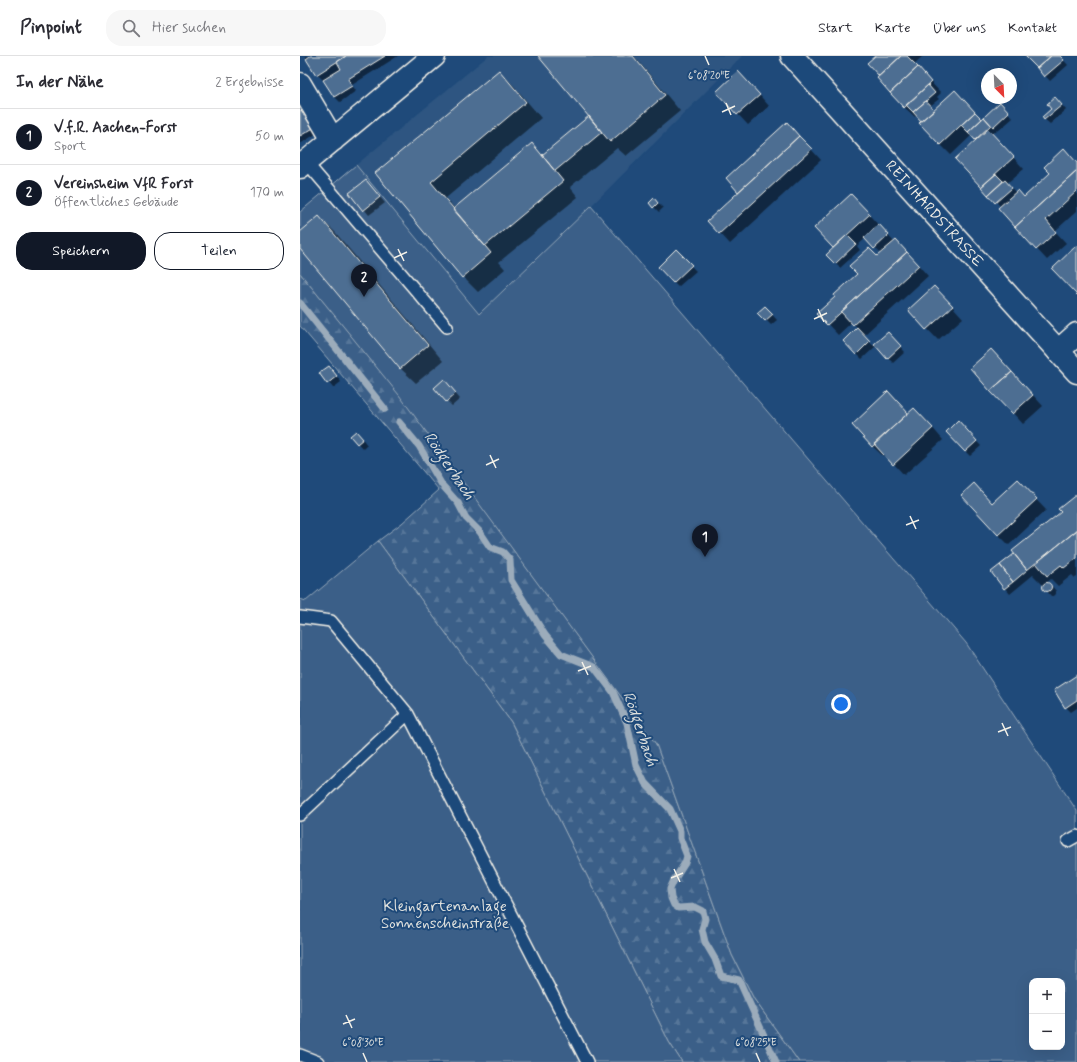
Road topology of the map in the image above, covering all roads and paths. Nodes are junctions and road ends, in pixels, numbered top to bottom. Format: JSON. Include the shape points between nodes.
{"nodes":[{"id":1,"x":792,"y":56,"type":"edge"},
{"id":2,"x":429,"y":58,"type":"edge"},
{"id":3,"x":300,"y":84,"type":"edge"},
{"id":4,"x":334,"y":140,"type":"junction"},
{"id":5,"x":303,"y":165,"type":"edge"},
{"id":6,"x":447,"y":327,"type":"dead end"},
{"id":7,"x":1077,"y":334,"type":"edge"},
{"id":8,"x":1058,"y":351,"type":"junction"},
{"id":9,"x":1077,"y":372,"type":"edge"},
{"id":10,"x":300,"y":617,"type":"edge"},
{"id":11,"x":408,"y":714,"type":"junction"},
{"id":12,"x":300,"y":815,"type":"edge"},
{"id":13,"x":300,"y":1055,"type":"edge"},
{"id":14,"x":318,"y":1062,"type":"edge"},
{"id":15,"x":587,"y":1062,"type":"edge"}],
"edges":[{"from":1,"to":8,"type":"street","name":"REINHARDSTRASSE"},
{"from":2,"to":4,"type":"street"},
{"from":3,"to":4,"type":"street"},
{"from":4,"to":5,"type":"street"},
{"from":5,"to":6,"type":"lane"},
{"from":7,"to":8,"type":"street"},
{"from":8,"to":9,"type":"street","name":"REINHARDSTRASSE"},
{"from":10,"to":11,"type":"lane","via":[[331,621]]},
{"from":11,"to":12,"type":"lane"},
{"from":11,"to":15,"type":"lane"},
{"from":13,"to":14,"type":"lane"}]}
